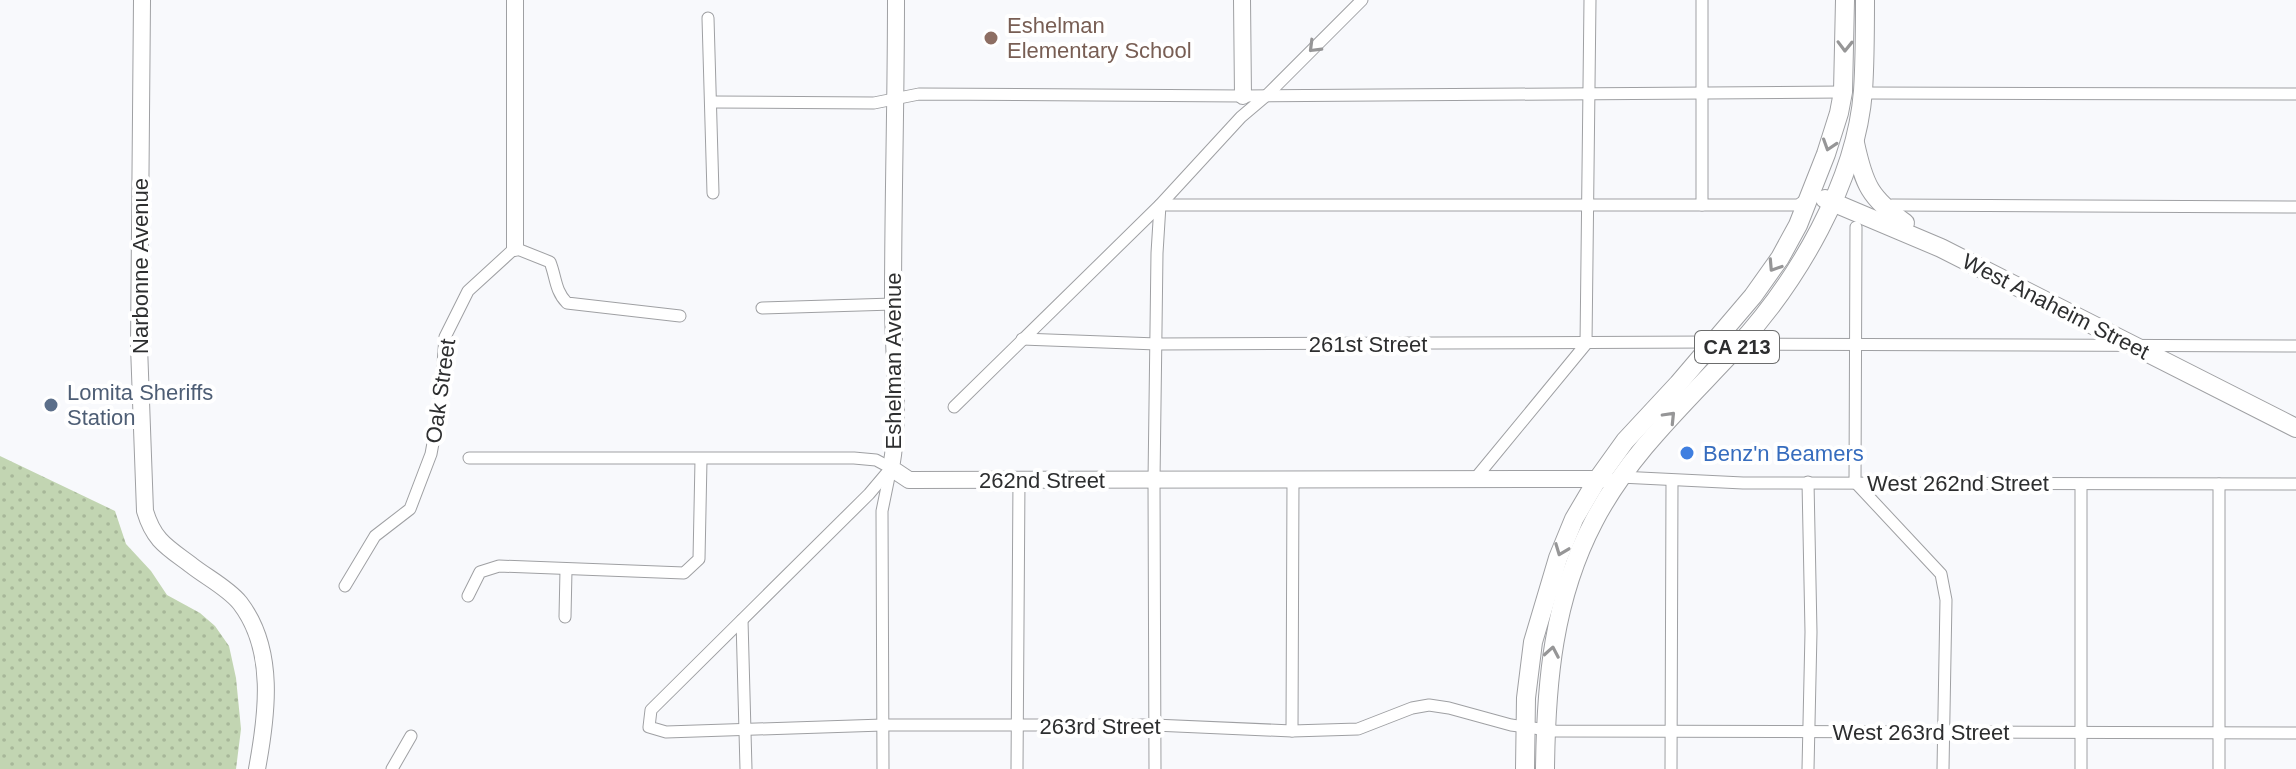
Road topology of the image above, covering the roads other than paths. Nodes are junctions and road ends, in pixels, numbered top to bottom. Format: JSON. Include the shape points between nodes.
{"nodes":[{"id":1,"x":142,"y":0,"type":"edge"},
{"id":2,"x":515,"y":0,"type":"edge"},
{"id":3,"x":896,"y":0,"type":"edge"},
{"id":4,"x":1242,"y":0,"type":"edge"},
{"id":5,"x":1362,"y":0,"type":"edge"},
{"id":6,"x":1590,"y":0,"type":"edge"},
{"id":7,"x":1702,"y":0,"type":"edge"},
{"id":8,"x":1845,"y":0,"type":"edge"},
{"id":9,"x":1865,"y":0,"type":"edge"},
{"id":10,"x":708,"y":18,"type":"dead end"},
{"id":11,"x":1589,"y":92,"type":"junction"},
{"id":12,"x":1843,"y":92,"type":"junction"},
{"id":13,"x":1703,"y":93,"type":"junction"},
{"id":14,"x":1863,"y":93,"type":"junction"},
{"id":15,"x":2296,"y":94,"type":"edge"},
{"id":16,"x":1267,"y":95,"type":"junction"},
{"id":17,"x":1243,"y":96,"type":"junction"},
{"id":18,"x":896,"y":98,"type":"junction"},
{"id":19,"x":712,"y":102,"type":"junction"},
{"id":20,"x":1241,"y":117,"type":"junction"},
{"id":21,"x":1854,"y":141,"type":"junction"},
{"id":22,"x":713,"y":193,"type":"dead end"},
{"id":23,"x":1810,"y":197,"type":"junction"},
{"id":24,"x":1835,"y":201,"type":"junction"},
{"id":25,"x":1587,"y":204,"type":"junction"},
{"id":26,"x":1160,"y":205,"type":"junction"},
{"id":27,"x":1702,"y":205,"type":"junction"},
{"id":28,"x":1892,"y":205,"type":"dead end"},
{"id":29,"x":2296,"y":207,"type":"edge"},
{"id":30,"x":1856,"y":227,"type":"dead end"},
{"id":31,"x":1925,"y":240,"type":"junction"},
{"id":32,"x":515,"y":248,"type":"junction"},
{"id":33,"x":893,"y":304,"type":"junction"},
{"id":34,"x":762,"y":308,"type":"dead end"},
{"id":35,"x":680,"y":316,"type":"dead end"},
{"id":36,"x":1022,"y":339,"type":"junction"},
{"id":37,"x":1713,"y":342,"type":"junction"},
{"id":38,"x":1856,"y":343,"type":"junction"},
{"id":39,"x":1157,"y":344,"type":"junction"},
{"id":40,"x":1586,"y":344,"type":"junction"},
{"id":41,"x":1739,"y":344,"type":"junction"},
{"id":42,"x":2131,"y":346,"type":"junction"},
{"id":43,"x":2296,"y":346,"type":"edge"},
{"id":44,"x":954,"y":407,"type":"dead end"},
{"id":45,"x":2296,"y":428,"type":"edge"},
{"id":46,"x":469,"y":458,"type":"dead end"},
{"id":47,"x":701,"y":460,"type":"junction"},
{"id":48,"x":891,"y":468,"type":"junction"},
{"id":49,"x":1620,"y":477,"type":"junction"},
{"id":50,"x":1293,"y":479,"type":"junction"},
{"id":51,"x":1019,"y":480,"type":"junction"},
{"id":52,"x":1154,"y":480,"type":"junction"},
{"id":53,"x":1474,"y":480,"type":"junction"},
{"id":54,"x":1597,"y":480,"type":"junction"},
{"id":55,"x":1672,"y":482,"type":"junction"},
{"id":56,"x":1808,"y":482,"type":"junction"},
{"id":57,"x":1855,"y":482,"type":"junction"},
{"id":58,"x":2081,"y":484,"type":"junction"},
{"id":59,"x":2219,"y":484,"type":"junction"},
{"id":60,"x":2296,"y":484,"type":"edge"},
{"id":61,"x":566,"y":570,"type":"junction"},
{"id":62,"x":345,"y":586,"type":"dead end"},
{"id":63,"x":468,"y":596,"type":"dead end"},
{"id":64,"x":565,"y":617,"type":"dead end"},
{"id":65,"x":742,"y":620,"type":"junction"},
{"id":66,"x":883,"y":725,"type":"junction"},
{"id":67,"x":1017,"y":725,"type":"junction"},
{"id":68,"x":1154,"y":725,"type":"junction"},
{"id":69,"x":1525,"y":727,"type":"junction"},
{"id":70,"x":1545,"y":729,"type":"junction"},
{"id":71,"x":747,"y":731,"type":"junction"},
{"id":72,"x":1292,"y":731,"type":"junction"},
{"id":73,"x":1808,"y":731,"type":"junction"},
{"id":74,"x":1670,"y":732,"type":"junction"},
{"id":75,"x":1943,"y":732,"type":"junction"},
{"id":76,"x":2081,"y":732,"type":"junction"},
{"id":77,"x":2219,"y":733,"type":"junction"},
{"id":78,"x":2296,"y":733,"type":"edge"},
{"id":79,"x":411,"y":736,"type":"dead end"},
{"id":80,"x":257,"y":769,"type":"edge"},
{"id":81,"x":392,"y":769,"type":"edge"},
{"id":82,"x":746,"y":769,"type":"edge"},
{"id":83,"x":883,"y":769,"type":"edge"},
{"id":84,"x":1017,"y":769,"type":"edge"},
{"id":85,"x":1155,"y":769,"type":"edge"},
{"id":86,"x":1525,"y":769,"type":"edge"},
{"id":87,"x":1545,"y":769,"type":"edge"},
{"id":88,"x":1671,"y":769,"type":"edge"},
{"id":89,"x":1808,"y":769,"type":"edge"},
{"id":90,"x":1943,"y":769,"type":"edge"},
{"id":91,"x":2081,"y":769,"type":"edge"},
{"id":92,"x":2219,"y":769,"type":"edge"}],
"edges":[{"from":1,"to":80,"type":"street","name":"Narbonne Avenue","via":[[139,346],[145,511],[161,544],[239,602],[260,639],[266,675]]},
{"from":2,"to":32,"type":"street"},
{"from":3,"to":18,"type":"street","name":"Eshelman Avenue"},
{"from":4,"to":17,"type":"street"},
{"from":5,"to":16,"type":"street","one_way":true},
{"from":6,"to":11,"type":"street"},
{"from":7,"to":13,"type":"street"},
{"from":8,"to":12,"type":"main road","number":"CA 213","one_way":true},
{"from":9,"to":14,"type":"main road","number":"CA 213"},
{"from":10,"to":19,"type":"street"},
{"from":11,"to":13,"type":"street"},
{"from":11,"to":16,"type":"street"},
{"from":11,"to":25,"type":"street"},
{"from":12,"to":13,"type":"street"},
{"from":12,"to":23,"type":"main road","number":"CA 213","one_way":true},
{"from":13,"to":27,"type":"street"},
{"from":14,"to":15,"type":"street"},
{"from":14,"to":21,"type":"main road","number":"CA 213"},
{"from":16,"to":17,"type":"street"},
{"from":16,"to":20,"type":"street"},
{"from":17,"to":18,"type":"street"},
{"from":17,"to":20,"type":"street"},
{"from":18,"to":19,"type":"street","via":[[874,103]]},
{"from":18,"to":33,"type":"street","name":"Eshelman Avenue"},
{"from":19,"to":22,"type":"street"},
{"from":20,"to":26,"type":"street"},
{"from":21,"to":24,"type":"main road","number":"CA 213"},
{"from":21,"to":31,"type":"main road","via":[[1872,194]]},
{"from":23,"to":24,"type":"main road","name":"West Anaheim Street"},
{"from":23,"to":27,"type":"street","via":[[1798,205]]},
{"from":23,"to":37,"type":"main road","number":"CA 213","one_way":true,"via":[[1770,273]]},
{"from":24,"to":31,"type":"main road","name":"West Anaheim Street"},
{"from":24,"to":41,"type":"main road","number":"CA 213","via":[[1801,260]]},
{"from":25,"to":26,"type":"street"},
{"from":25,"to":27,"type":"street"},
{"from":25,"to":40,"type":"street"},
{"from":26,"to":36,"type":"street"},
{"from":26,"to":39,"type":"street"},
{"from":28,"to":29,"type":"street"},
{"from":30,"to":38,"type":"street"},
{"from":31,"to":42,"type":"main road","name":"West Anaheim Street"},
{"from":32,"to":35,"type":"street","via":[[550,262],[559,295],[567,303]]},
{"from":32,"to":62,"type":"street","name":"Oak Street","via":[[468,291],[445,337],[431,454],[410,509],[375,536]]},
{"from":33,"to":34,"type":"street"},
{"from":33,"to":48,"type":"street","name":"Eshelman Avenue"},
{"from":36,"to":39,"type":"street","name":"261st Street"},
{"from":36,"to":44,"type":"street"},
{"from":37,"to":40,"type":"street","name":"261st Street"},
{"from":37,"to":54,"type":"main road","number":"CA 213"},
{"from":38,"to":41,"type":"street"},
{"from":38,"to":42,"type":"street"},
{"from":38,"to":57,"type":"street"},
{"from":39,"to":40,"type":"street","name":"261st Street"},
{"from":39,"to":52,"type":"street"},
{"from":40,"to":53,"type":"street"},
{"from":49,"to":41,"type":"main road","number":"CA 213","one_way":true},
{"from":42,"to":43,"type":"street"},
{"from":42,"to":45,"type":"main road","name":"West Anaheim Street"},
{"from":46,"to":47,"type":"street","name":"262nd Street"},
{"from":47,"to":48,"type":"street","name":"262nd Street","via":[[854,458]]},
{"from":47,"to":61,"type":"street","via":[[699,559],[693,567],[684,573]]},
{"from":48,"to":51,"type":"street","name":"262nd Street","via":[[909,480]]},
{"from":48,"to":65,"type":"street"},
{"from":48,"to":66,"type":"street","name":"Eshelman Avenue","via":[[882,511]]},
{"from":49,"to":54,"type":"street","name":"262nd Street"},
{"from":49,"to":55,"type":"street","name":"West 262nd Street"},
{"from":70,"to":49,"type":"main road","number":"CA 213","one_way":true,"via":[[1563,600],[1594,521]]},
{"from":50,"to":52,"type":"street","name":"262nd Street"},
{"from":50,"to":53,"type":"street","name":"262nd Street"},
{"from":50,"to":72,"type":"street"},
{"from":51,"to":52,"type":"street","name":"262nd Street"},
{"from":51,"to":67,"type":"street"},
{"from":52,"to":68,"type":"street"},
{"from":53,"to":54,"type":"street","name":"262nd Street"},
{"from":54,"to":69,"type":"main road","number":"CA 213","one_way":true,"via":[[1558,558],[1533,642]]},
{"from":55,"to":56,"type":"street","name":"West 262nd Street"},
{"from":55,"to":74,"type":"street"},
{"from":56,"to":57,"type":"street","name":"West 262nd Street"},
{"from":56,"to":73,"type":"street"},
{"from":57,"to":58,"type":"street","name":"West 262nd Street"},
{"from":57,"to":75,"type":"street","via":[[1941,574],[1946,600]]},
{"from":58,"to":59,"type":"street","name":"West 262nd Street"},
{"from":58,"to":76,"type":"street"},
{"from":59,"to":60,"type":"street","name":"West 262nd Street"},
{"from":59,"to":77,"type":"street"},
{"from":61,"to":63,"type":"street","via":[[488,568],[477,575]]},
{"from":61,"to":64,"type":"street"},
{"from":65,"to":71,"type":"street"},
{"from":65,"to":71,"type":"street","name":"263rd Street","via":[[651,710],[649,727],[666,732]]},
{"from":66,"to":67,"type":"street","name":"263rd Street"},
{"from":66,"to":71,"type":"street","name":"263rd Street"},
{"from":66,"to":83,"type":"street","name":"Eshelman Avenue"},
{"from":67,"to":68,"type":"street","name":"263rd Street"},
{"from":67,"to":84,"type":"street"},
{"from":68,"to":72,"type":"street","name":"263rd Street"},
{"from":68,"to":85,"type":"street"},
{"from":69,"to":70,"type":"street","name":"263rd Street"},
{"from":69,"to":72,"type":"street","name":"263rd Street","via":[[1429,705],[1358,729]]},
{"from":69,"to":86,"type":"main road","number":"CA 213"},
{"from":70,"to":74,"type":"street","name":"West 263rd Street"},
{"from":70,"to":87,"type":"main road","number":"CA 213"},
{"from":71,"to":82,"type":"street"},
{"from":73,"to":74,"type":"street","name":"West 263rd Street"},
{"from":73,"to":75,"type":"street","name":"West 263rd Street"},
{"from":73,"to":89,"type":"street"},
{"from":74,"to":88,"type":"street"},
{"from":75,"to":76,"type":"street","name":"West 263rd Street"},
{"from":75,"to":90,"type":"street"},
{"from":76,"to":77,"type":"street","name":"West 263rd Street"},
{"from":76,"to":91,"type":"street"},
{"from":77,"to":78,"type":"street","name":"West 263rd Street"},
{"from":77,"to":92,"type":"street"},
{"from":79,"to":81,"type":"street"}]}
